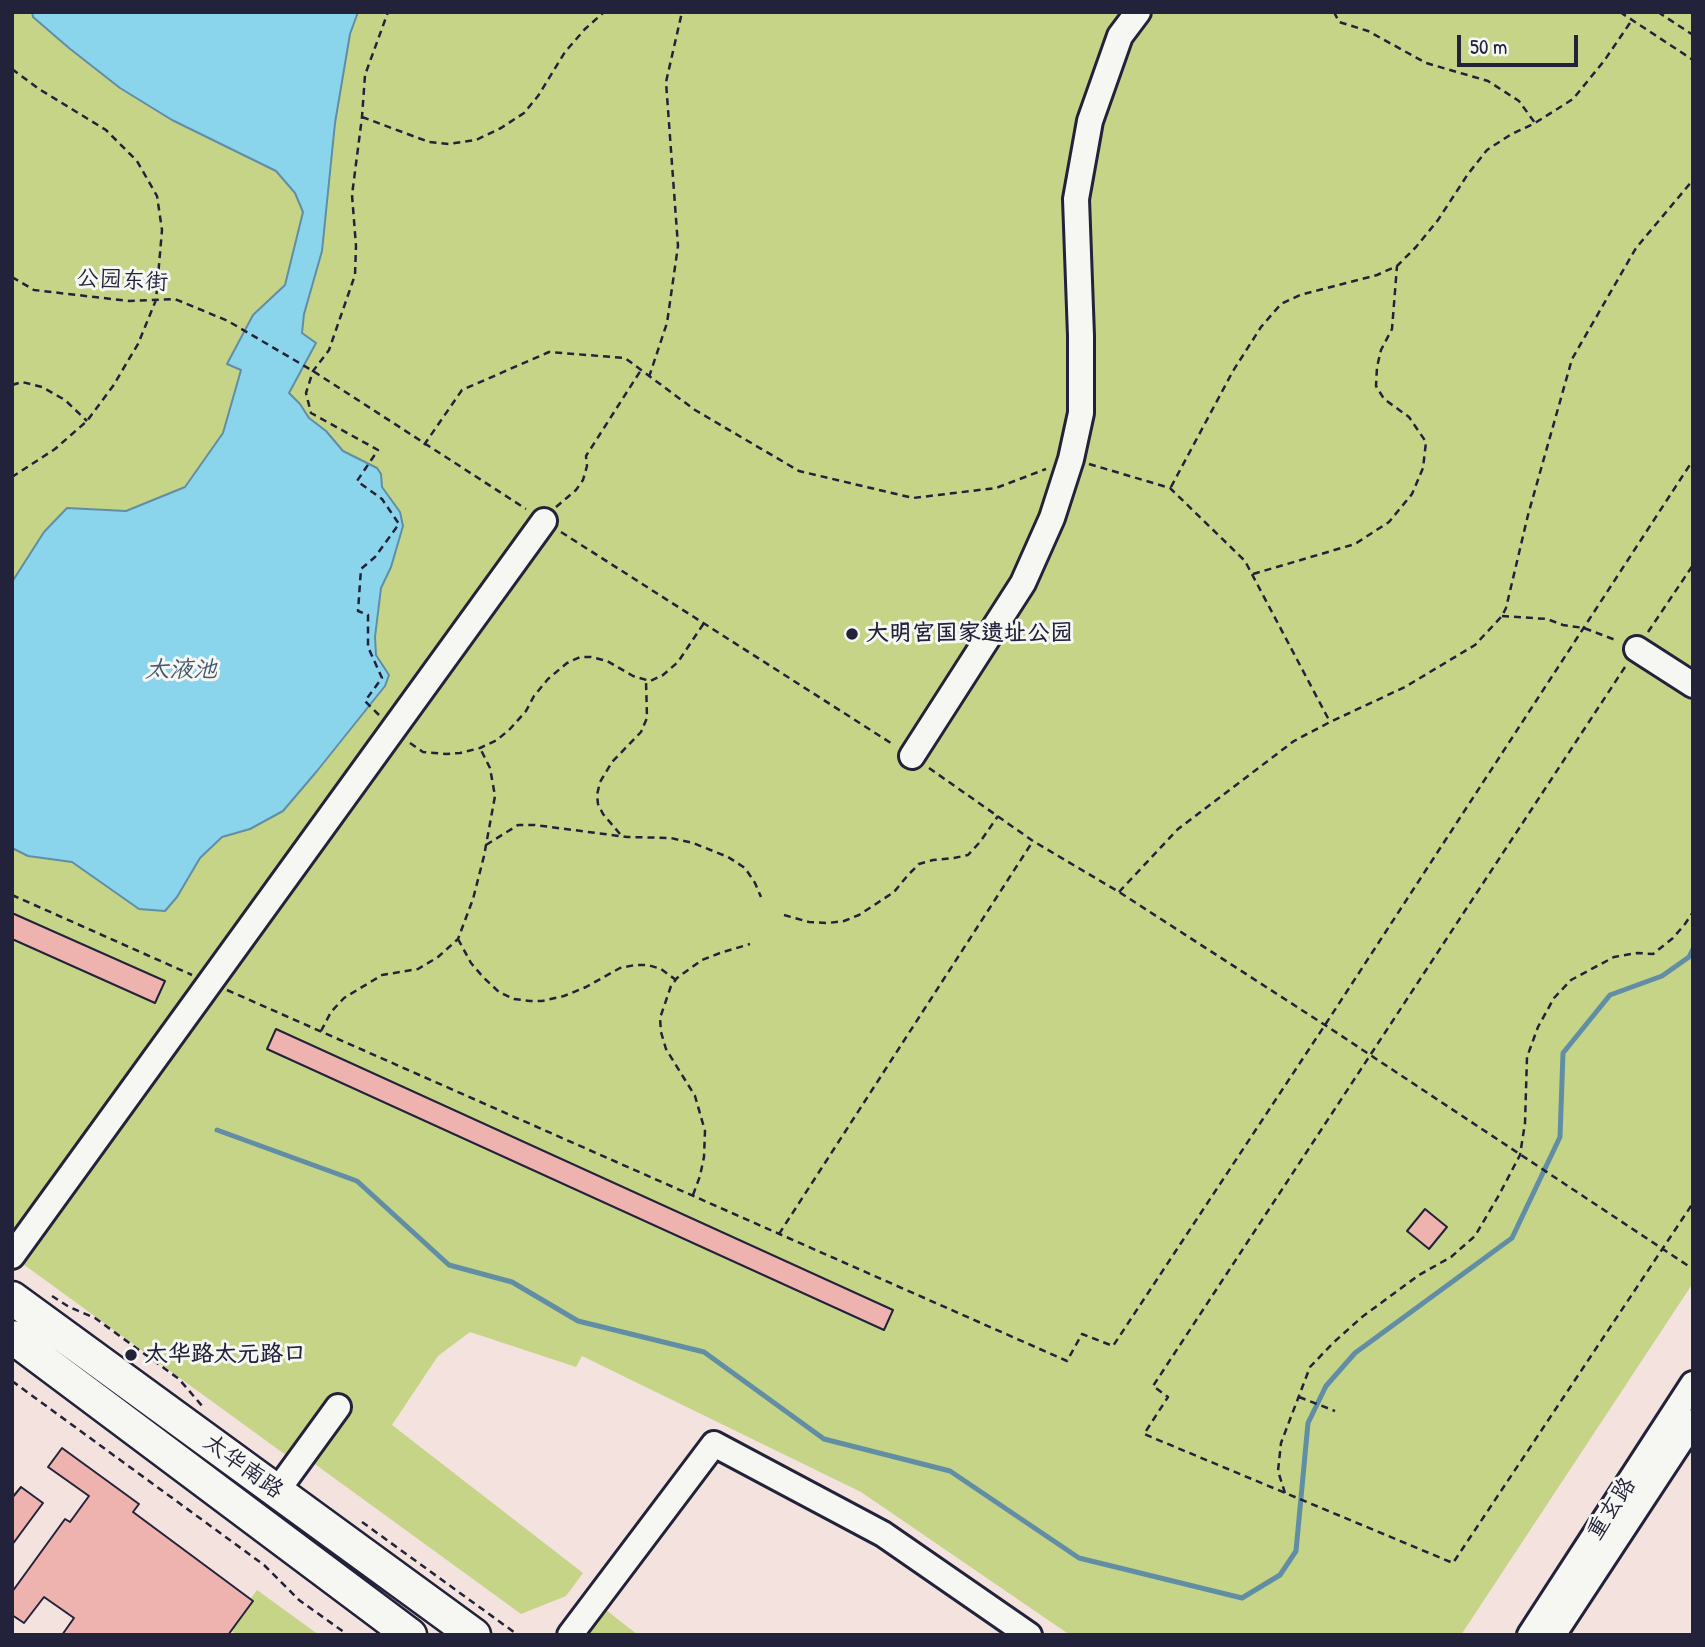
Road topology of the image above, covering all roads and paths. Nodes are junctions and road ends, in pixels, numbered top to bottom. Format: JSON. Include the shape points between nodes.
{"nodes":[{"id":1,"x":388,"y":12,"type":"edge"},
{"id":2,"x":604,"y":12,"type":"edge"},
{"id":3,"x":682,"y":12,"type":"edge"},
{"id":4,"x":1138,"y":12,"type":"edge"},
{"id":5,"x":1334,"y":12,"type":"edge"},
{"id":6,"x":1620,"y":12,"type":"edge"},
{"id":7,"x":1658,"y":12,"type":"edge"},
{"id":8,"x":1632,"y":20,"type":"junction"},
{"id":9,"x":1693,"y":35,"type":"edge"},
{"id":10,"x":1693,"y":60,"type":"edge"},
{"id":11,"x":12,"y":69,"type":"edge"},
{"id":12,"x":362,"y":117,"type":"junction"},
{"id":13,"x":1535,"y":123,"type":"junction"},
{"id":14,"x":1692,"y":181,"type":"edge"},
{"id":15,"x":1397,"y":266,"type":"junction"},
{"id":16,"x":12,"y":277,"type":"edge"},
{"id":17,"x":156,"y":300,"type":"junction"},
{"id":18,"x":640,"y":370,"type":"junction"},
{"id":19,"x":313,"y":371,"type":"junction"},
{"id":20,"x":649,"y":377,"type":"junction"},
{"id":21,"x":12,"y":385,"type":"edge"},
{"id":22,"x":87,"y":421,"type":"junction"},
{"id":23,"x":424,"y":445,"type":"junction"},
{"id":24,"x":1070,"y":459,"type":"junction"},
{"id":25,"x":1693,"y":460,"type":"edge"},
{"id":26,"x":12,"y":477,"type":"edge"},
{"id":27,"x":1170,"y":488,"type":"junction"},
{"id":28,"x":544,"y":521,"type":"junction"},
{"id":29,"x":1693,"y":565,"type":"edge"},
{"id":30,"x":1252,"y":574,"type":"junction"},
{"id":31,"x":1502,"y":616,"type":"junction"},
{"id":32,"x":704,"y":623,"type":"junction"},
{"id":33,"x":1584,"y":628,"type":"junction"},
{"id":34,"x":1637,"y":649,"type":"junction"},
{"id":35,"x":646,"y":680,"type":"junction"},
{"id":36,"x":1693,"y":685,"type":"edge"},
{"id":37,"x":373,"y":708,"type":"dead end"},
{"id":38,"x":1330,"y":722,"type":"junction"},
{"id":39,"x":392,"y":730,"type":"junction"},
{"id":40,"x":480,"y":748,"type":"junction"},
{"id":41,"x":912,"y":756,"type":"junction"},
{"id":42,"x":998,"y":816,"type":"junction"},
{"id":43,"x":621,"y":836,"type":"junction"},
{"id":44,"x":1033,"y":841,"type":"junction"},
{"id":45,"x":486,"y":845,"type":"junction"},
{"id":46,"x":1119,"y":892,"type":"junction"},
{"id":47,"x":12,"y":895,"type":"edge"},
{"id":48,"x":761,"y":897,"type":"dead end"},
{"id":49,"x":1693,"y":912,"type":"edge"},
{"id":50,"x":784,"y":915,"type":"dead end"},
{"id":51,"x":458,"y":939,"type":"junction"},
{"id":52,"x":750,"y":944,"type":"dead end"},
{"id":53,"x":676,"y":980,"type":"junction"},
{"id":54,"x":209,"y":982,"type":"junction"},
{"id":55,"x":1325,"y":1025,"type":"junction"},
{"id":56,"x":320,"y":1032,"type":"junction"},
{"id":57,"x":1369,"y":1056,"type":"junction"},
{"id":58,"x":1520,"y":1155,"type":"junction"},
{"id":59,"x":692,"y":1196,"type":"junction"},
{"id":60,"x":1693,"y":1203,"type":"edge"},
{"id":61,"x":779,"y":1234,"type":"junction"},
{"id":62,"x":1662,"y":1250,"type":"junction"},
{"id":63,"x":12,"y":1256,"type":"edge"},
{"id":64,"x":1693,"y":1269,"type":"edge"},
{"id":65,"x":52,"y":1296,"type":"dead end"},
{"id":66,"x":12,"y":1298,"type":"edge"},
{"id":67,"x":12,"y":1337,"type":"edge"},
{"id":68,"x":12,"y":1381,"type":"edge"},
{"id":69,"x":1693,"y":1384,"type":"edge"},
{"id":70,"x":1298,"y":1397,"type":"junction"},
{"id":71,"x":204,"y":1407,"type":"dead end"},
{"id":72,"x":338,"y":1407,"type":"dead end"},
{"id":73,"x":1335,"y":1411,"type":"dead end"},
{"id":74,"x":1693,"y":1422,"type":"edge"},
{"id":75,"x":277,"y":1491,"type":"junction"},
{"id":76,"x":1285,"y":1493,"type":"junction"},
{"id":77,"x":359,"y":1520,"type":"dead end"},
{"id":78,"x":1025,"y":1634,"type":"edge"},
{"id":79,"x":348,"y":1635,"type":"edge"},
{"id":80,"x":410,"y":1635,"type":"edge"},
{"id":81,"x":474,"y":1635,"type":"edge"},
{"id":82,"x":518,"y":1635,"type":"edge"},
{"id":83,"x":570,"y":1635,"type":"edge"},
{"id":84,"x":1530,"y":1635,"type":"edge"},
{"id":85,"x":1553,"y":1635,"type":"edge"}],
"edges":[{"from":1,"to":12,"type":"path","via":[[365,75]]},
{"from":2,"to":12,"type":"path","via":[[565,52],[524,113],[476,140],[429,142]]},
{"from":3,"to":20,"type":"path","via":[[666,82],[678,246],[667,323]]},
{"from":4,"to":24,"type":"street","via":[[1120,36],[1090,121],[1076,199],[1081,413]]},
{"from":5,"to":13,"type":"path","via":[[1339,22],[1426,64],[1488,80],[1519,101]]},
{"from":6,"to":8,"type":"path"},
{"from":7,"to":9,"type":"path"},
{"from":8,"to":10,"type":"path"},
{"from":8,"to":13,"type":"path","via":[[1573,99]]},
{"from":11,"to":17,"type":"path","via":[[106,131],[137,161],[157,195],[162,230]]},
{"from":12,"to":19,"type":"path","via":[[352,195],[355,275],[329,350]]},
{"from":13,"to":15,"type":"path","via":[[1487,150],[1438,220]]},
{"from":14,"to":31,"type":"path","via":[[1636,248],[1572,359]]},
{"from":15,"to":27,"type":"path","via":[[1281,303],[1233,371]]},
{"from":15,"to":30,"type":"path","via":[[1392,329],[1381,350],[1376,386],[1384,399],[1409,416],[1426,442],[1423,468],[1412,494],[1390,522],[1355,544]]},
{"from":16,"to":17,"type":"path","name":"公园东街","via":[[34,290]]},
{"from":17,"to":19,"type":"path","name":"公园东街","via":[[175,299],[228,321]]},
{"from":17,"to":22,"type":"path","via":[[138,344]]},
{"from":18,"to":20,"type":"path"},
{"from":18,"to":23,"type":"path","via":[[625,358],[549,352],[462,390]]},
{"from":18,"to":28,"type":"path","via":[[586,456],[583,480]]},
{"from":19,"to":23,"type":"path","name":"公园东街"},
{"from":19,"to":37,"type":"path","via":[[306,393],[311,413],[378,450],[357,481],[382,499],[399,524],[361,569],[358,611],[368,615],[368,647],[382,678],[365,701]]},
{"from":20,"to":24,"type":"path","via":[[695,410],[799,471],[914,498],[996,488]]},
{"from":21,"to":22,"type":"path","via":[[22,382],[42,387]]},
{"from":22,"to":26,"type":"path"},
{"from":23,"to":28,"type":"path","name":"公园东街"},
{"from":24,"to":27,"type":"path"},
{"from":24,"to":41,"type":"street","via":[[1052,518],[1023,583]]},
{"from":25,"to":33,"type":"path"},
{"from":27,"to":30,"type":"path","via":[[1245,561]]},
{"from":28,"to":32,"type":"path","name":"公园东街"},
{"from":28,"to":39,"type":"street"},
{"from":29,"to":34,"type":"path"},
{"from":30,"to":38,"type":"path"},
{"from":31,"to":33,"type":"path","via":[[1547,619]]},
{"from":31,"to":38,"type":"path","via":[[1475,645],[1405,687]]},
{"from":32,"to":35,"type":"path","via":[[678,662],[663,676]]},
{"from":32,"to":41,"type":"path","name":"公园东街"},
{"from":33,"to":34,"type":"path"},
{"from":33,"to":55,"type":"path"},
{"from":34,"to":36,"type":"street"},
{"from":34,"to":57,"type":"path"},
{"from":35,"to":40,"type":"path","via":[[607,661],[580,657],[548,679],[510,729]]},
{"from":35,"to":43,"type":"path","via":[[647,718],[641,732],[612,762],[597,795],[603,814]]},
{"from":38,"to":46,"type":"path","via":[[1294,741],[1178,829]]},
{"from":39,"to":40,"type":"path","via":[[423,752],[446,754]]},
{"from":39,"to":54,"type":"street"},
{"from":40,"to":45,"type":"path","via":[[490,768],[495,796]]},
{"from":41,"to":42,"type":"path","name":"公园东街"},
{"from":42,"to":44,"type":"path","name":"公园东街"},
{"from":42,"to":50,"type":"path","via":[[968,855],[919,864],[894,892],[859,915],[828,923]]},
{"from":43,"to":45,"type":"path","via":[[518,825]]},
{"from":43,"to":48,"type":"path","via":[[671,838],[720,853],[745,868]]},
{"from":44,"to":46,"type":"path","name":"公园东街"},
{"from":44,"to":61,"type":"path"},
{"from":45,"to":51,"type":"path"},
{"from":46,"to":55,"type":"path","name":"公园东街"},
{"from":47,"to":54,"type":"path"},
{"from":49,"to":58,"type":"path","via":[[1653,954],[1614,957],[1571,980],[1554,998],[1527,1057]]},
{"from":51,"to":53,"type":"path","via":[[482,977],[514,999],[542,1001],[564,996],[635,965],[660,969]]},
{"from":51,"to":56,"type":"path","via":[[418,969],[382,975],[344,998]]},
{"from":52,"to":53,"type":"path","via":[[702,960]]},
{"from":53,"to":59,"type":"path","via":[[664,1003],[661,1032],[666,1049],[695,1096],[705,1130],[704,1157]]},
{"from":54,"to":56,"type":"path"},
{"from":54,"to":63,"type":"street"},
{"from":55,"to":57,"type":"path","name":"公园东街"},
{"from":55,"to":61,"type":"path","via":[[1113,1346],[1082,1334],[1068,1361]]},
{"from":56,"to":59,"type":"path"},
{"from":57,"to":58,"type":"path","name":"公园东街"},
{"from":57,"to":76,"type":"path","via":[[1153,1386],[1168,1397],[1143,1434]]},
{"from":58,"to":62,"type":"path","name":"公园东街"},
{"from":58,"to":70,"type":"path","via":[[1475,1236],[1333,1343],[1310,1367]]},
{"from":59,"to":61,"type":"path"},
{"from":60,"to":62,"type":"path"},
{"from":62,"to":64,"type":"path","name":"公园东街"},
{"from":62,"to":76,"type":"path","via":[[1452,1563]]},
{"from":65,"to":71,"type":"path","via":[[95,1318],[179,1379]]},
{"from":66,"to":75,"type":"main road","name":"太华南路"},
{"from":67,"to":80,"type":"main road","name":"太华南路"},
{"from":68,"to":79,"type":"path","via":[[264,1565],[299,1600]]},
{"from":69,"to":84,"type":"street","name":"重玄路"},
{"from":70,"to":73,"type":"path"},
{"from":70,"to":76,"type":"path","via":[[1281,1443],[1278,1471]]},
{"from":72,"to":75,"type":"street"},
{"from":74,"to":85,"type":"street","name":"重玄路"},
{"from":75,"to":81,"type":"main road","name":"太华南路"},
{"from":77,"to":82,"type":"path"},
{"from":78,"to":83,"type":"street","via":[[883,1534],[714,1444]]}]}
